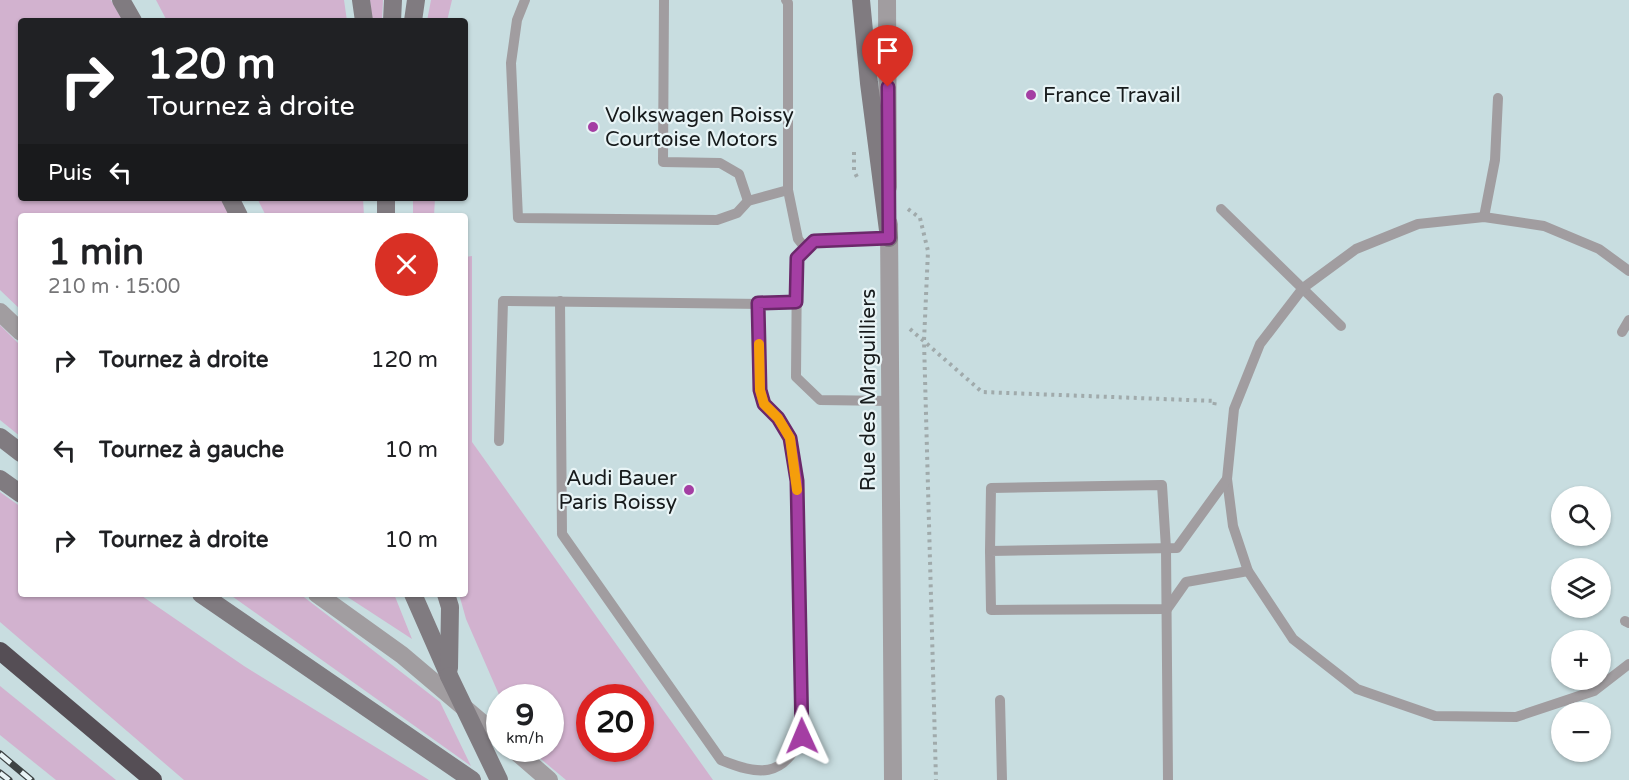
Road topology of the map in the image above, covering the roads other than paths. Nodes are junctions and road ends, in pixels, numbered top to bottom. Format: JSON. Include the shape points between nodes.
{"nodes":[{"id":1,"x":121,"y":0,"type":"edge"},
{"id":2,"x":361,"y":0,"type":"edge"},
{"id":3,"x":393,"y":0,"type":"edge"},
{"id":4,"x":416,"y":0,"type":"edge"},
{"id":5,"x":525,"y":0,"type":"edge"},
{"id":6,"x":664,"y":0,"type":"edge"},
{"id":7,"x":786,"y":0,"type":"edge"},
{"id":8,"x":861,"y":0,"type":"edge"},
{"id":9,"x":887,"y":0,"type":"edge"},
{"id":10,"x":131,"y":18,"type":"edge"},
{"id":11,"x":364,"y":18,"type":"edge"},
{"id":12,"x":392,"y":18,"type":"edge"},
{"id":13,"x":413,"y":18,"type":"edge"},
{"id":14,"x":1498,"y":98,"type":"dead end"},
{"id":15,"x":788,"y":190,"type":"junction"},
{"id":16,"x":748,"y":201,"type":"junction"},
{"id":17,"x":1221,"y":209,"type":"dead end"},
{"id":18,"x":1484,"y":217,"type":"junction"},
{"id":19,"x":889,"y":238,"type":"junction"},
{"id":20,"x":806,"y":249,"type":"junction"},
{"id":21,"x":1629,"y":271,"type":"edge"},
{"id":22,"x":1303,"y":288,"type":"junction"},
{"id":23,"x":560,"y":302,"type":"junction"},
{"id":24,"x":796,"y":302,"type":"junction"},
{"id":25,"x":758,"y":303,"type":"junction"},
{"id":26,"x":0,"y":312,"type":"edge"},
{"id":27,"x":1629,"y":320,"type":"edge"},
{"id":28,"x":1341,"y":326,"type":"dead end"},
{"id":29,"x":18,"y":329,"type":"edge"},
{"id":30,"x":1622,"y":332,"type":"dead end"},
{"id":31,"x":891,"y":401,"type":"junction"},
{"id":32,"x":0,"y":437,"type":"edge"},
{"id":33,"x":500,"y":441,"type":"dead end"},
{"id":34,"x":18,"y":451,"type":"edge"},
{"id":35,"x":0,"y":478,"type":"edge"},
{"id":36,"x":1227,"y":479,"type":"junction"},
{"id":37,"x":18,"y":492,"type":"edge"},
{"id":38,"x":1166,"y":548,"type":"junction"},
{"id":39,"x":990,"y":551,"type":"junction"},
{"id":40,"x":1248,"y":571,"type":"junction"},
{"id":41,"x":204,"y":597,"type":"edge"},
{"id":42,"x":321,"y":597,"type":"edge"},
{"id":43,"x":414,"y":597,"type":"edge"},
{"id":44,"x":447,"y":597,"type":"edge"},
{"id":45,"x":1167,"y":609,"type":"junction"},
{"id":46,"x":0,"y":651,"type":"edge"},
{"id":47,"x":1629,"y":664,"type":"edge"},
{"id":48,"x":449,"y":676,"type":"junction"},
{"id":49,"x":1000,"y":700,"type":"dead end"},
{"id":50,"x":486,"y":726,"type":"edge"},
{"id":51,"x":528,"y":762,"type":"edge"},
{"id":52,"x":153,"y":780,"type":"edge"},
{"id":53,"x":472,"y":780,"type":"edge"},
{"id":54,"x":499,"y":780,"type":"edge"},
{"id":55,"x":549,"y":780,"type":"edge"},
{"id":56,"x":893,"y":780,"type":"edge"},
{"id":57,"x":1002,"y":780,"type":"edge"},
{"id":58,"x":1168,"y":780,"type":"edge"}],
"edges":[{"from":1,"to":10,"type":"main road"},
{"from":2,"to":11,"type":"main road"},
{"from":3,"to":12,"type":"main road"},
{"from":4,"to":13,"type":"main road"},
{"from":5,"to":16,"type":"lane","via":[[517,20],[511,63],[518,218],[717,220],[737,213]]},
{"from":6,"to":16,"type":"lane","via":[[663,162],[720,163],[740,174]]},
{"from":7,"to":15,"type":"lane"},
{"from":8,"to":19,"type":"main road"},
{"from":9,"to":19,"type":"street","name":"Rue des Marguilliers"},
{"from":14,"to":18,"type":"lane","via":[[1495,160]]},
{"from":15,"to":16,"type":"lane"},
{"from":15,"to":20,"type":"lane","via":[[798,239]]},
{"from":17,"to":22,"type":"lane"},
{"from":18,"to":21,"type":"lane","via":[[1544,226],[1599,249]]},
{"from":18,"to":22,"type":"lane","via":[[1418,224],[1356,249]]},
{"from":19,"to":20,"type":"lane","via":[[814,241]]},
{"from":19,"to":31,"type":"street","name":"Rue des Marguilliers"},
{"from":20,"to":24,"type":"lane","via":[[797,258]]},
{"from":22,"to":28,"type":"lane"},
{"from":22,"to":36,"type":"lane","via":[[1260,344],[1247,376],[1234,409]]},
{"from":23,"to":25,"type":"lane"},
{"from":23,"to":25,"type":"lane","via":[[561,534],[721,760],[746,770],[765,772],[795,752],[802,725],[797,481],[790,438],[764,404],[760,390]]},
{"from":23,"to":33,"type":"lane","via":[[502,301]]},
{"from":24,"to":25,"type":"lane"},
{"from":24,"to":31,"type":"lane","via":[[796,377],[820,400]]},
{"from":26,"to":29,"type":"street"},
{"from":27,"to":30,"type":"lane"},
{"from":31,"to":56,"type":"street","name":"Rue des Marguilliers"},
{"from":32,"to":34,"type":"main road"},
{"from":35,"to":37,"type":"main road"},
{"from":36,"to":38,"type":"lane","via":[[1178,548]]},
{"from":36,"to":40,"type":"lane","via":[[1233,526]]},
{"from":38,"to":39,"type":"lane"},
{"from":38,"to":39,"type":"lane","via":[[1162,485],[991,488]]},
{"from":38,"to":45,"type":"lane"},
{"from":39,"to":45,"type":"lane","via":[[991,610]]},
{"from":40,"to":45,"type":"lane","via":[[1186,582]]},
{"from":40,"to":47,"type":"lane","via":[[1293,639],[1357,689],[1435,716],[1516,717],[1594,691]]},
{"from":41,"to":53,"type":"main road"},
{"from":42,"to":50,"type":"street","via":[[402,655]]},
{"from":43,"to":48,"type":"main road"},
{"from":44,"to":48,"type":"main road"},
{"from":45,"to":58,"type":"lane"},
{"from":46,"to":52,"type":"highway"},
{"from":48,"to":54,"type":"main road","bridge":true},
{"from":49,"to":57,"type":"lane"},
{"from":51,"to":55,"type":"street"}]}
